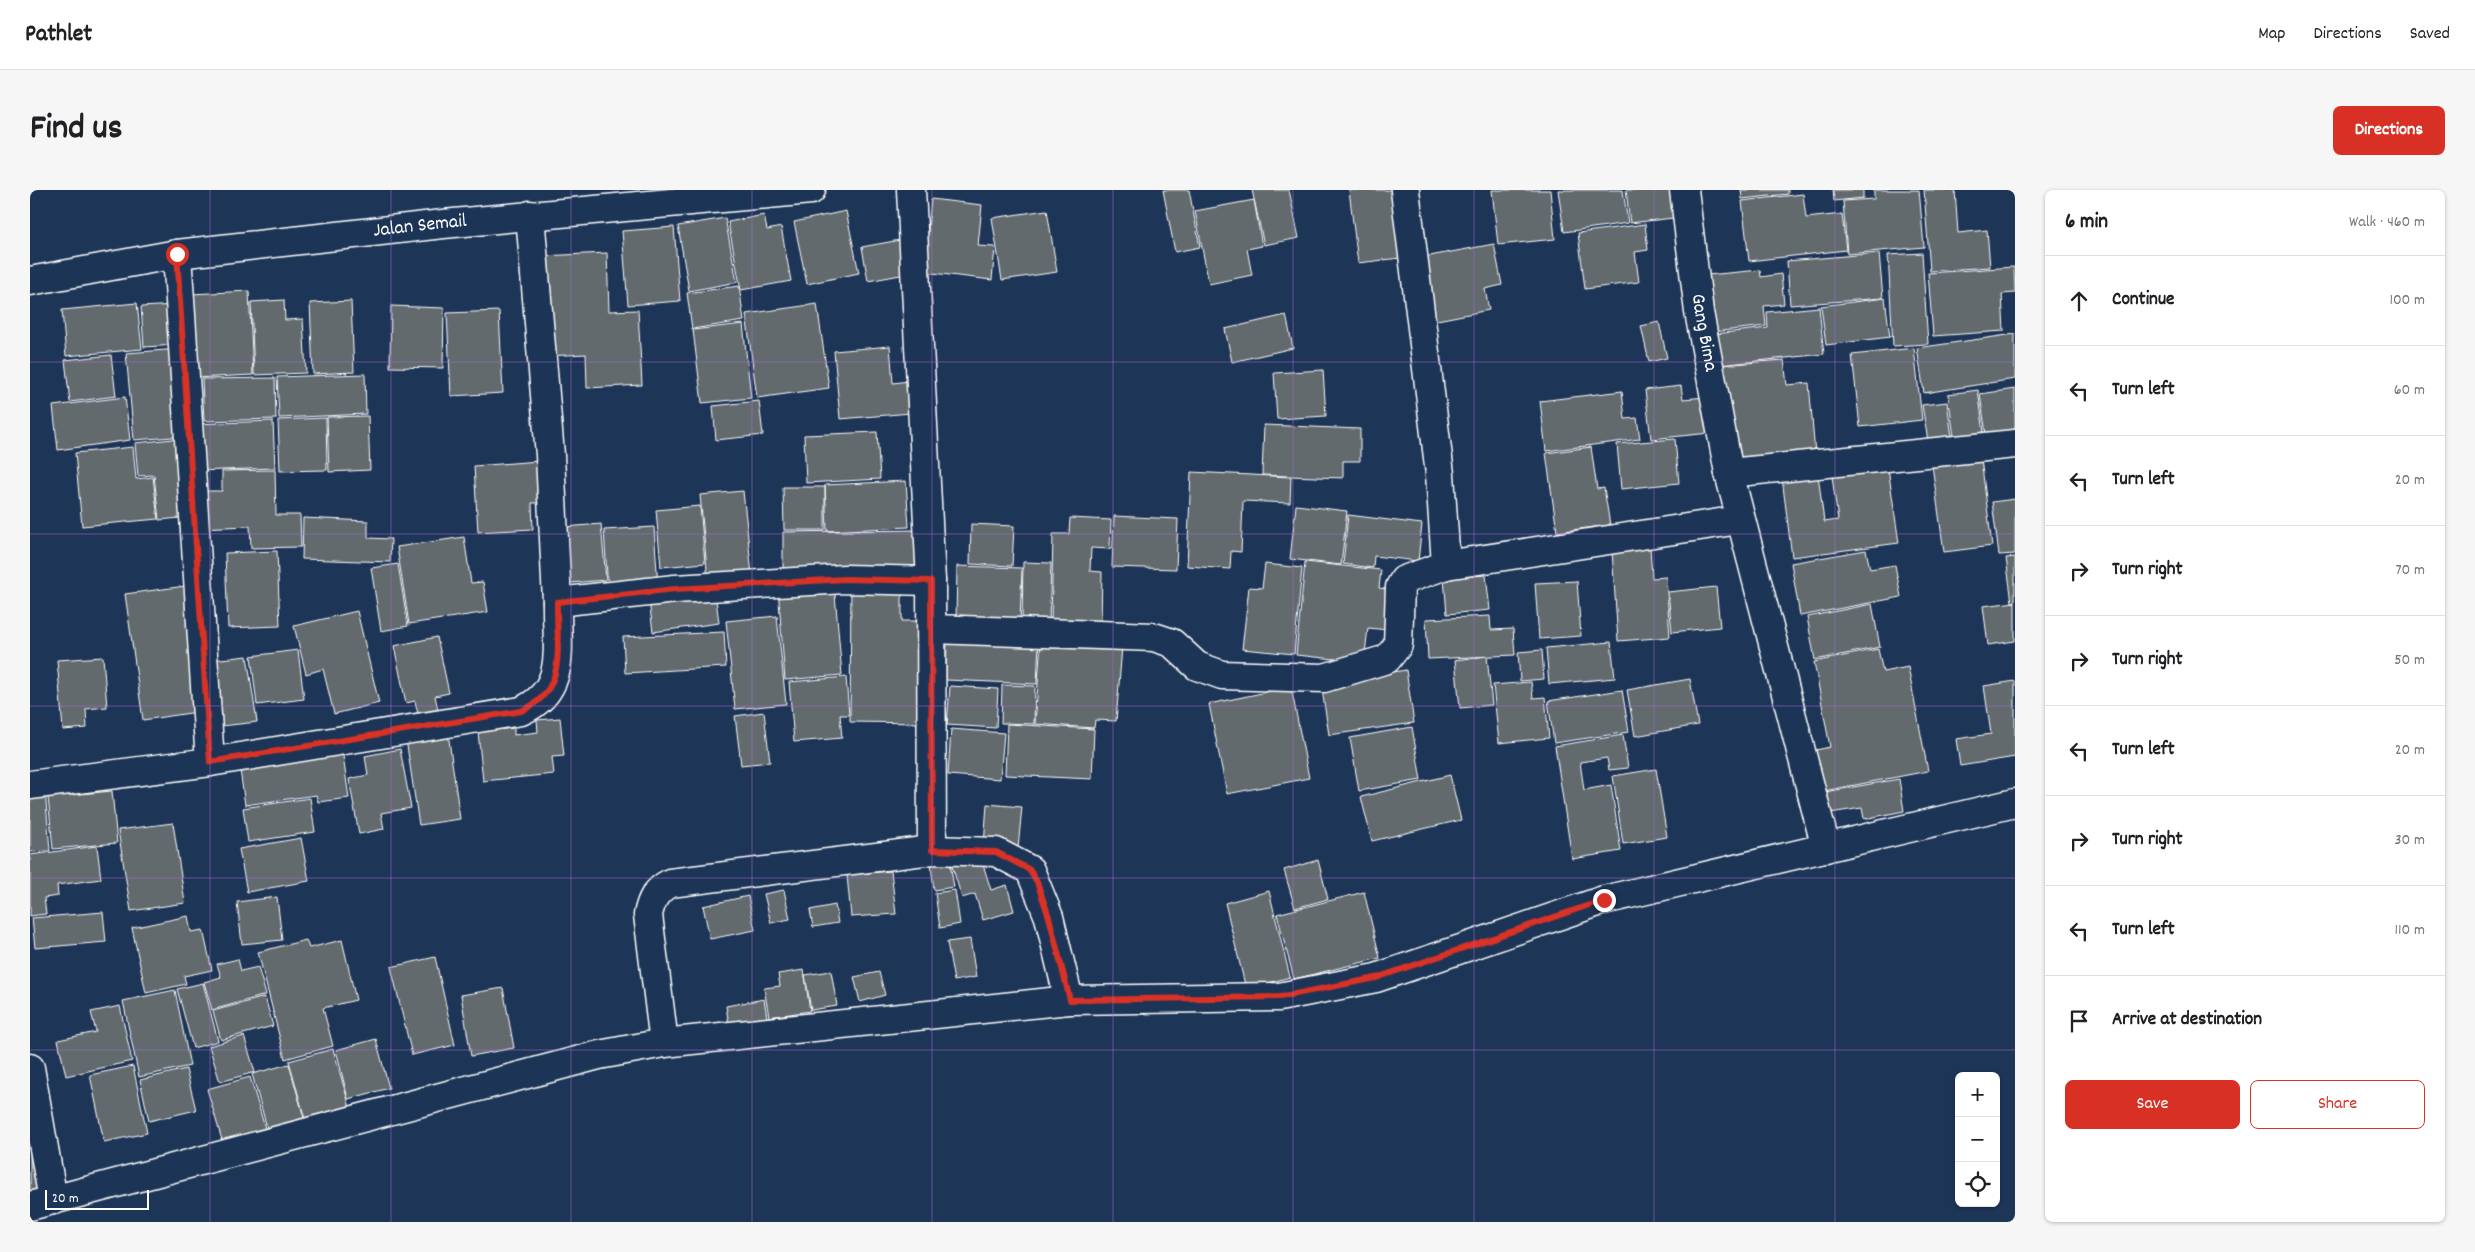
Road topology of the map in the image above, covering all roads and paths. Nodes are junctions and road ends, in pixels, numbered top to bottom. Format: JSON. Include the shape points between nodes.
{"nodes":[{"id":1,"x":811,"y":190,"type":"edge"},
{"id":2,"x":911,"y":190,"type":"edge"},
{"id":3,"x":1405,"y":190,"type":"edge"},
{"id":4,"x":1684,"y":190,"type":"edge"},
{"id":5,"x":530,"y":216,"type":"junction"},
{"id":6,"x":177,"y":254,"type":"junction"},
{"id":7,"x":30,"y":280,"type":"edge"},
{"id":8,"x":2015,"y":444,"type":"edge"},
{"id":9,"x":1729,"y":473,"type":"junction"},
{"id":10,"x":1740,"y":520,"type":"junction"},
{"id":11,"x":1446,"y":565,"type":"junction"},
{"id":12,"x":931,"y":581,"type":"junction"},
{"id":13,"x":557,"y":602,"type":"junction"},
{"id":14,"x":933,"y":629,"type":"junction"},
{"id":15,"x":210,"y":762,"type":"junction"},
{"id":16,"x":30,"y":785,"type":"edge"},
{"id":17,"x":2015,"y":803,"type":"edge"},
{"id":18,"x":1826,"y":848,"type":"junction"},
{"id":19,"x":932,"y":850,"type":"junction"},
{"id":20,"x":1070,"y":1000,"type":"junction"},
{"id":21,"x":664,"y":1043,"type":"junction"},
{"id":22,"x":30,"y":1068,"type":"edge"},
{"id":23,"x":42,"y":1203,"type":"edge"}],
"edges":[{"from":1,"to":5,"type":"street","name":"Jalan Semail"},
{"from":2,"to":12,"type":"street"},
{"from":3,"to":11,"type":"street","via":[[1440,474]]},
{"from":4,"to":9,"type":"street","name":"Gang Bima","via":[[1699,312]]},
{"from":5,"to":6,"type":"street","name":"Jalan Semail"},
{"from":5,"to":13,"type":"street","via":[[550,455]]},
{"from":6,"to":7,"type":"street","name":"Jalan Semail"},
{"from":6,"to":15,"type":"street"},
{"from":8,"to":9,"type":"street"},
{"from":9,"to":10,"type":"street","name":"Gang Bima"},
{"from":10,"to":11,"type":"street"},
{"from":10,"to":18,"type":"street","name":"Gang Bima"},
{"from":11,"to":14,"type":"street","via":[[1404,580],[1400,587],[1398,645],[1387,659],[1324,678],[1222,675],[1197,666],[1172,643],[1154,637]]},
{"from":12,"to":13,"type":"street","via":[[845,579],[675,589]]},
{"from":12,"to":14,"type":"street"},
{"from":13,"to":15,"type":"street","via":[[558,660],[546,695],[537,704],[521,711]]},
{"from":14,"to":19,"type":"street"},
{"from":15,"to":16,"type":"street"},
{"from":17,"to":18,"type":"street"},
{"from":18,"to":20,"type":"street","via":[[1604,900],[1376,978],[1280,997]]},
{"from":19,"to":20,"type":"street","via":[[996,852],[1030,870],[1049,917]]},
{"from":19,"to":21,"type":"street","via":[[670,882],[662,887],[650,904],[648,915]]},
{"from":20,"to":21,"type":"street"},
{"from":21,"to":23,"type":"street","via":[[599,1055]]},
{"from":22,"to":23,"type":"street"}]}
